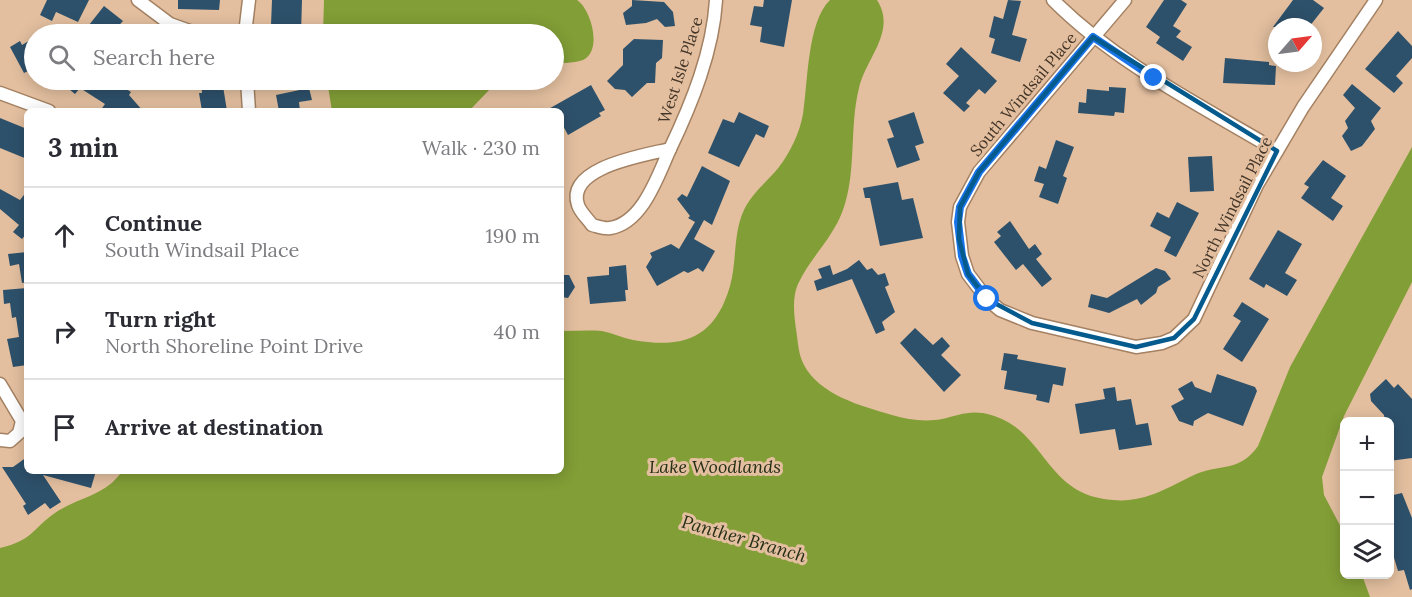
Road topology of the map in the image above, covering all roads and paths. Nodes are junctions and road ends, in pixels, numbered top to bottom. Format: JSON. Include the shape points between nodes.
{"nodes":[{"id":1,"x":138,"y":0,"type":"edge"},
{"id":2,"x":249,"y":0,"type":"edge"},
{"id":3,"x":716,"y":0,"type":"edge"},
{"id":4,"x":1053,"y":0,"type":"edge"},
{"id":5,"x":1125,"y":0,"type":"edge"},
{"id":6,"x":1376,"y":0,"type":"edge"},
{"id":7,"x":170,"y":24,"type":"edge"},
{"id":8,"x":246,"y":24,"type":"edge"},
{"id":9,"x":1093,"y":37,"type":"junction"},
{"id":10,"x":248,"y":90,"type":"edge"},
{"id":11,"x":0,"y":93,"type":"edge"},
{"id":12,"x":41,"y":108,"type":"edge"},
{"id":13,"x":249,"y":108,"type":"edge"},
{"id":14,"x":670,"y":149,"type":"junction"},
{"id":15,"x":1277,"y":151,"type":"junction"},
{"id":16,"x":1070,"y":332,"type":"joint"},
{"id":17,"x":0,"y":384,"type":"edge"},
{"id":18,"x":0,"y":440,"type":"edge"}],
"edges":[{"from":1,"to":7,"type":"street"},
{"from":2,"to":8,"type":"street"},
{"from":3,"to":14,"type":"street","name":"West Isle Place","via":[[709,46],[686,117]]},
{"from":4,"to":9,"type":"street"},
{"from":5,"to":9,"type":"street","name":"South Windsail Place"},
{"from":6,"to":15,"type":"street","name":"North Windsail Place"},
{"from":9,"to":15,"type":"street"},
{"from":9,"to":16,"type":"street","name":"South Windsail Place","via":[[979,172],[960,207],[958,222],[968,274],[987,299],[1015,317]]},
{"from":10,"to":13,"type":"street"},
{"from":11,"to":12,"type":"street"},
{"from":14,"to":14,"type":"street","name":"West Isle Place","via":[[606,166],[586,176],[578,190],[577,205],[592,225],[609,229],[625,222],[648,195]]},
{"from":15,"to":16,"type":"street","name":"North Windsail Place","via":[[1194,319],[1185,329],[1162,343],[1136,347]]},
{"from":17,"to":18,"type":"street","via":[[22,421],[19,433],[10,441]]}]}
